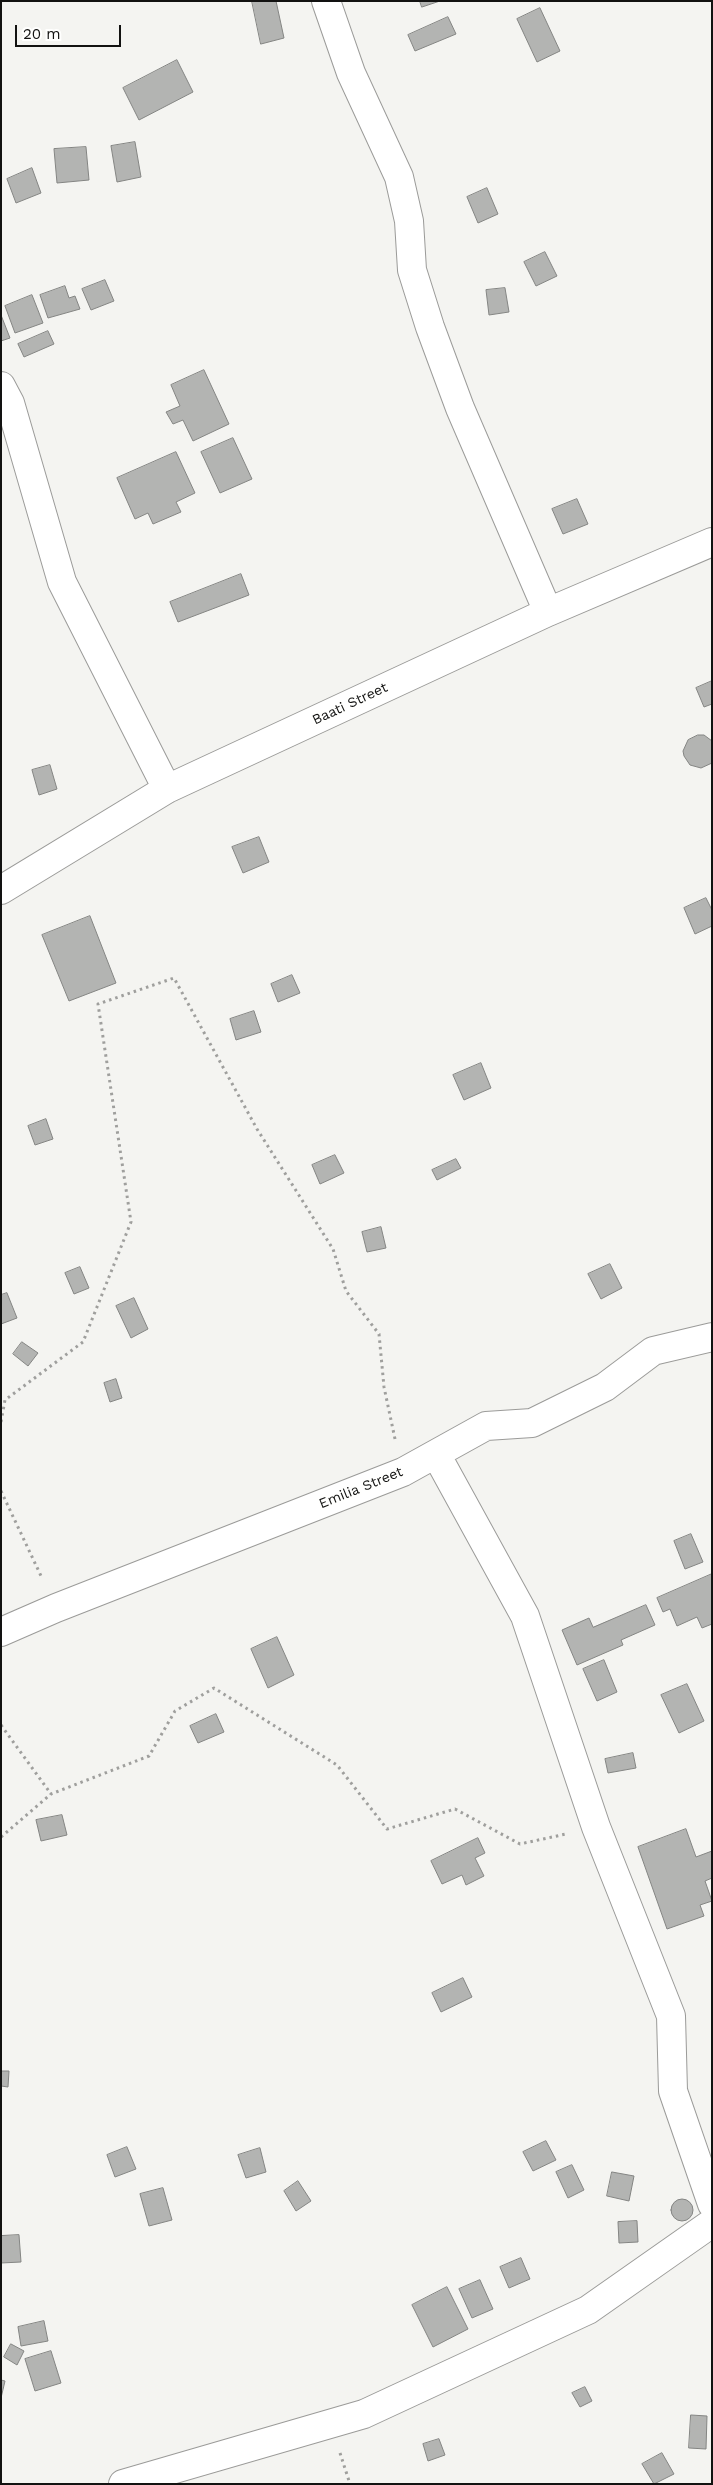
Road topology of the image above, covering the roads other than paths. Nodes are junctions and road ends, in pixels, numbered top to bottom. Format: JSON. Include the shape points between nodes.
{"nodes":[{"id":1,"x":326,"y":1,"type":"edge"},
{"id":2,"x":1,"y":386,"type":"edge"},
{"id":3,"x":712,"y":542,"type":"edge"},
{"id":4,"x":548,"y":612,"type":"junction"},
{"id":5,"x":167,"y":789,"type":"junction"},
{"id":6,"x":1,"y":890,"type":"edge"},
{"id":7,"x":712,"y":1337,"type":"edge"},
{"id":8,"x":436,"y":1454,"type":"junction"},
{"id":9,"x":1,"y":1632,"type":"edge"},
{"id":10,"x":712,"y":2204,"type":"edge"},
{"id":11,"x":712,"y":2223,"type":"edge"},
{"id":12,"x":123,"y":2484,"type":"edge"}],
"edges":[{"from":1,"to":4,"type":"street","via":[[355,82],[399,177],[409,221],[412,270],[430,327],[460,408]]},
{"from":2,"to":5,"type":"street","via":[[10,403],[62,582]]},
{"from":3,"to":4,"type":"street","name":"Baati Street"},
{"from":4,"to":5,"type":"street","name":"Baati Street"},
{"from":5,"to":6,"type":"street","name":"Baati Street"},
{"from":7,"to":8,"type":"street","name":"Emilia Street","via":[[654,1351],[605,1387],[532,1424],[486,1426]]},
{"from":8,"to":9,"type":"street","name":"Emilia Street","via":[[403,1472]]},
{"from":8,"to":10,"type":"street","via":[[525,1616],[596,1828],[671,2016],[673,2091]]},
{"from":11,"to":12,"type":"street","via":[[588,2310],[364,2414]]}]}
